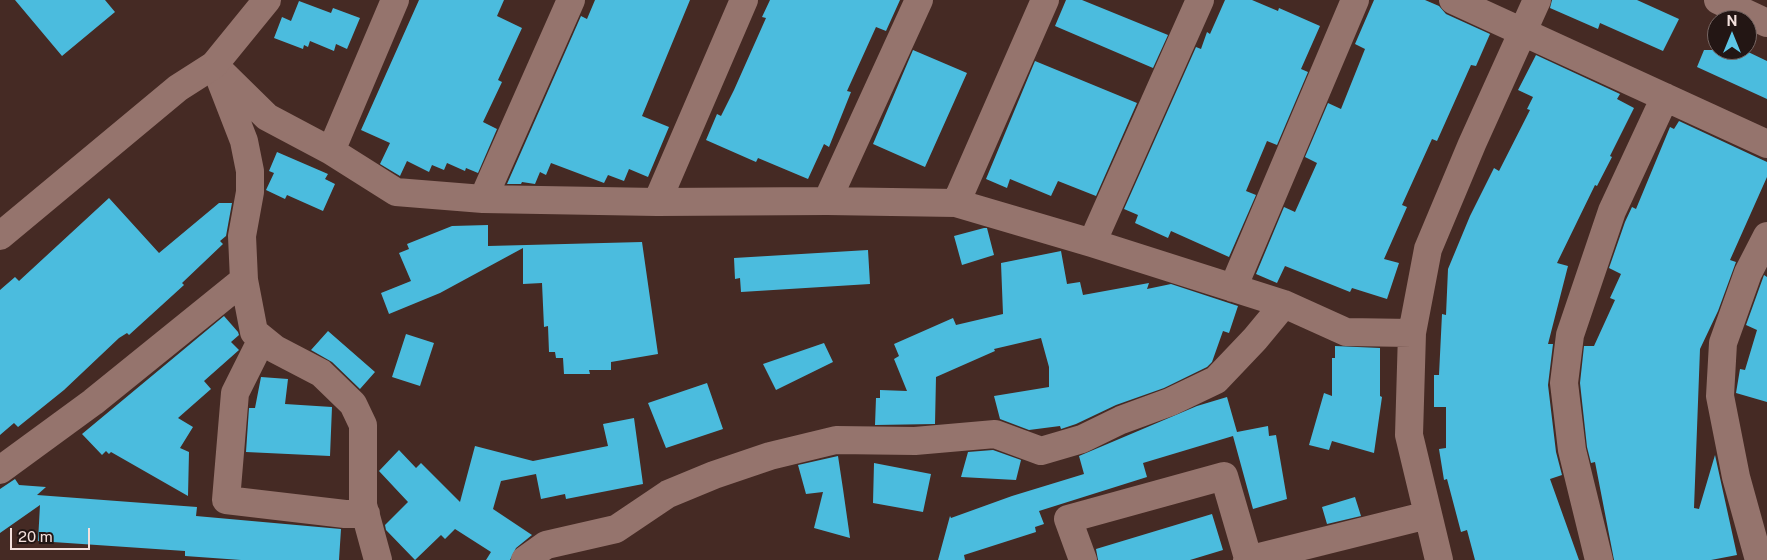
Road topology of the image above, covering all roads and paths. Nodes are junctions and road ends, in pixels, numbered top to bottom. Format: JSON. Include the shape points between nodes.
{"nodes":[{"id":1,"x":267,"y":0,"type":"edge"},
{"id":2,"x":395,"y":0,"type":"edge"},
{"id":3,"x":571,"y":0,"type":"edge"},
{"id":4,"x":744,"y":0,"type":"edge"},
{"id":5,"x":919,"y":0,"type":"edge"},
{"id":6,"x":1044,"y":0,"type":"edge"},
{"id":7,"x":1200,"y":0,"type":"edge"},
{"id":8,"x":1355,"y":0,"type":"edge"},
{"id":9,"x":1453,"y":0,"type":"edge"},
{"id":10,"x":1537,"y":0,"type":"edge"},
{"id":11,"x":1718,"y":0,"type":"edge"},
{"id":12,"x":1767,"y":23,"type":"edge"},
{"id":13,"x":1523,"y":31,"type":"junction"},
{"id":14,"x":214,"y":65,"type":"junction"},
{"id":15,"x":1665,"y":97,"type":"junction"},
{"id":16,"x":1767,"y":144,"type":"edge"},
{"id":17,"x":331,"y":151,"type":"junction"},
{"id":18,"x":483,"y":198,"type":"junction"},
{"id":19,"x":827,"y":201,"type":"junction"},
{"id":20,"x":657,"y":202,"type":"junction"},
{"id":21,"x":956,"y":203,"type":"junction"},
{"id":22,"x":0,"y":236,"type":"edge"},
{"id":23,"x":1767,"y":236,"type":"edge"},
{"id":24,"x":1092,"y":243,"type":"junction"},
{"id":25,"x":244,"y":280,"type":"junction"},
{"id":26,"x":1233,"y":288,"type":"junction"},
{"id":27,"x":1284,"y":304,"type":"junction"},
{"id":28,"x":1412,"y":333,"type":"junction"},
{"id":29,"x":262,"y":338,"type":"junction"},
{"id":30,"x":0,"y":470,"type":"edge"},
{"id":31,"x":366,"y":514,"type":"junction"},
{"id":32,"x":1428,"y":515,"type":"junction"},
{"id":33,"x":1077,"y":558,"type":"edge"},
{"id":34,"x":1248,"y":559,"type":"edge"},
{"id":35,"x":378,"y":560,"type":"edge"},
{"id":36,"x":525,"y":560,"type":"edge"},
{"id":37,"x":1439,"y":560,"type":"edge"},
{"id":38,"x":1599,"y":560,"type":"edge"},
{"id":39,"x":1759,"y":560,"type":"edge"}],
"edges":[{"from":1,"to":14,"type":"street"},
{"from":2,"to":17,"type":"street"},
{"from":3,"to":18,"type":"street"},
{"from":4,"to":20,"type":"street"},
{"from":5,"to":19,"type":"street"},
{"from":6,"to":21,"type":"street"},
{"from":7,"to":24,"type":"street"},
{"from":8,"to":26,"type":"street"},
{"from":9,"to":13,"type":"street"},
{"from":10,"to":13,"type":"street"},
{"from":11,"to":12,"type":"street"},
{"from":13,"to":15,"type":"street"},
{"from":13,"to":28,"type":"street","via":[[1428,250]]},
{"from":14,"to":17,"type":"street","via":[[267,117]]},
{"from":14,"to":22,"type":"street","via":[[178,88]]},
{"from":14,"to":25,"type":"street","via":[[244,141],[250,171],[250,192],[242,236]]},
{"from":15,"to":16,"type":"street"},
{"from":15,"to":38,"type":"street","via":[[1612,211],[1570,335],[1564,383],[1571,441]]},
{"from":17,"to":18,"type":"street","via":[[396,192]]},
{"from":18,"to":20,"type":"street"},
{"from":19,"to":20,"type":"street"},
{"from":19,"to":21,"type":"street"},
{"from":21,"to":24,"type":"street"},
{"from":23,"to":39,"type":"street","via":[[1745,282],[1723,342],[1720,396],[1736,477]]},
{"from":24,"to":26,"type":"street"},
{"from":25,"to":29,"type":"street","via":[[254,332]]},
{"from":25,"to":30,"type":"street","via":[[93,402]]},
{"from":26,"to":27,"type":"street"},
{"from":27,"to":28,"type":"street","via":[[1346,332]]},
{"from":27,"to":36,"type":"street","via":[[1216,380],[1082,439],[1041,451],[995,434],[915,441],[836,440],[714,474],[668,494],[616,530],[546,545]]},
{"from":28,"to":32,"type":"street","via":[[1409,435]]},
{"from":29,"to":31,"type":"street","via":[[275,349],[321,373],[353,404],[363,425],[363,505]]},
{"from":29,"to":31,"type":"street","via":[[235,393],[226,500]]},
{"from":31,"to":35,"type":"street"},
{"from":32,"to":34,"type":"street"},
{"from":32,"to":37,"type":"street"},
{"from":33,"to":34,"type":"street","via":[[1068,519],[1224,476]]}]}
